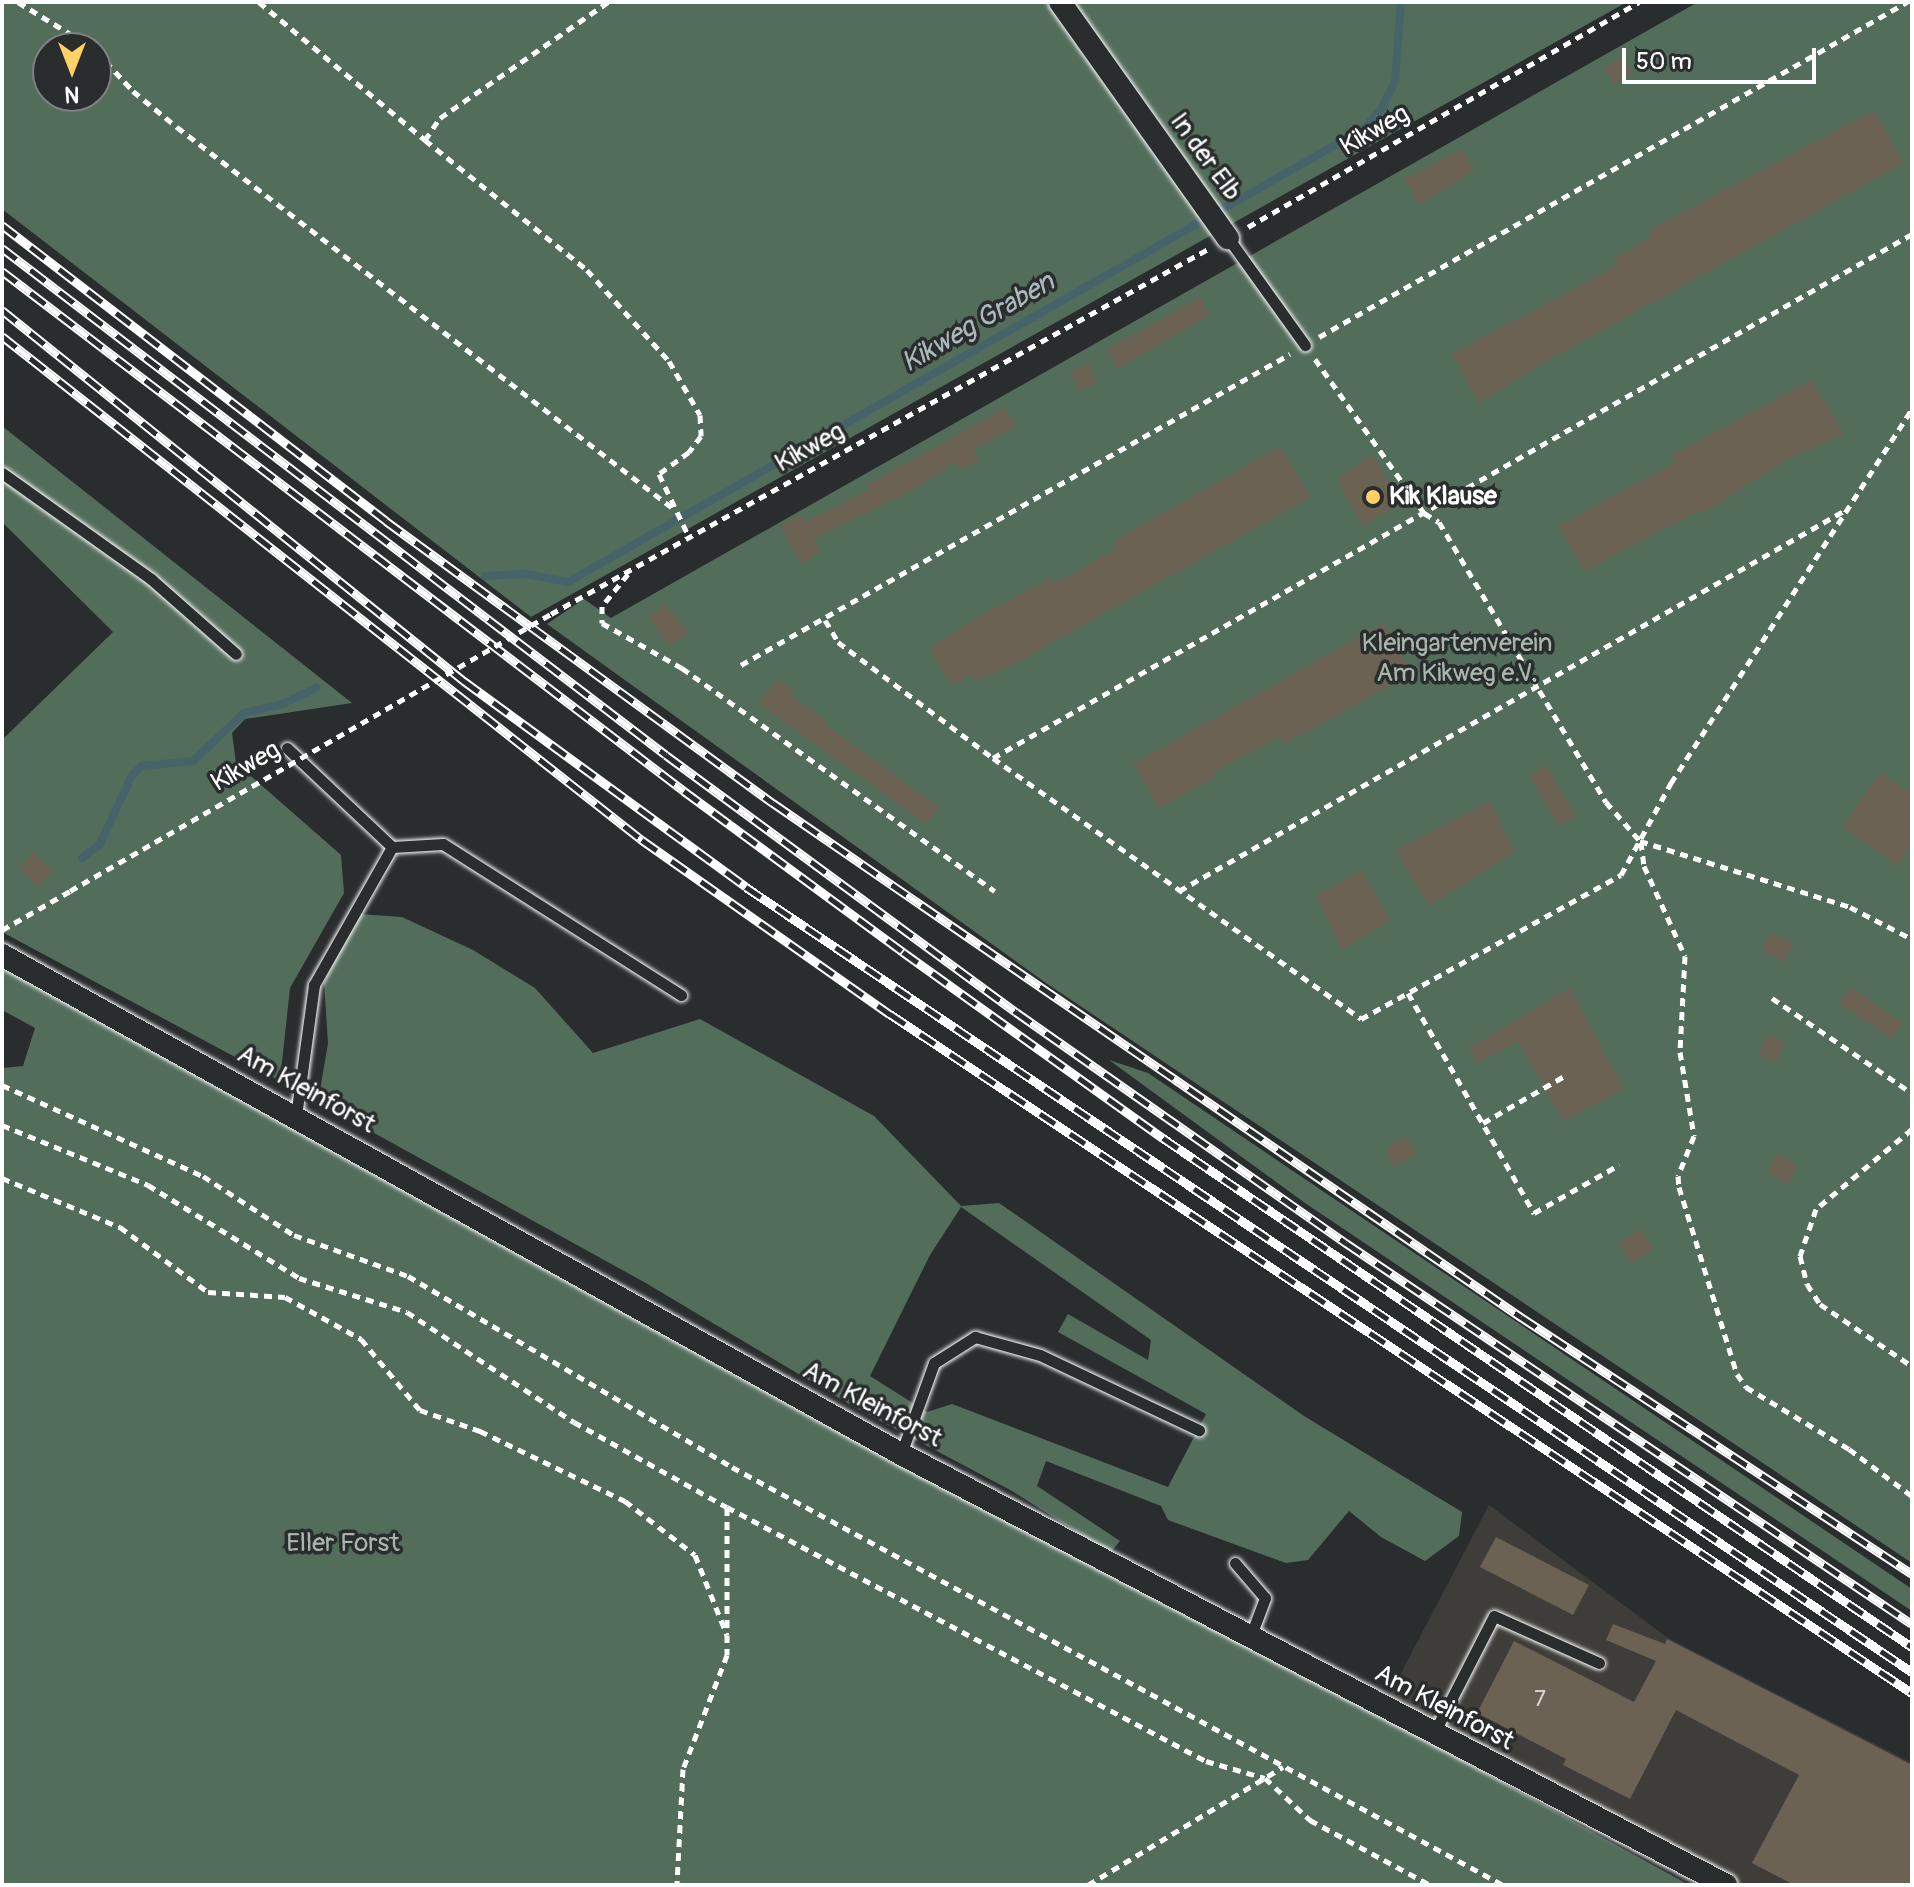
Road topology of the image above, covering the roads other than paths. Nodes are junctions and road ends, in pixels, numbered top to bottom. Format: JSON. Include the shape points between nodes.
{"nodes":[{"id":1,"x":1060,"y":2,"type":"edge"},
{"id":2,"x":1224,"y":232,"type":"joint"},
{"id":3,"x":1305,"y":345,"type":"road end"},
{"id":4,"x":2,"y":473,"type":"edge"},
{"id":5,"x":236,"y":654,"type":"dead end"},
{"id":6,"x":287,"y":748,"type":"dead end"},
{"id":7,"x":392,"y":847,"type":"junction"},
{"id":8,"x":2,"y":955,"type":"edge"},
{"id":9,"x":681,"y":995,"type":"dead end"},
{"id":10,"x":296,"y":1116,"type":"junction"},
{"id":11,"x":1199,"y":1430,"type":"dead end"},
{"id":12,"x":901,"y":1454,"type":"junction"},
{"id":13,"x":1235,"y":1563,"type":"dead end"},
{"id":14,"x":1250,"y":1639,"type":"junction"},
{"id":15,"x":1599,"y":1663,"type":"dead end"},
{"id":16,"x":1434,"y":1733,"type":"junction"},
{"id":17,"x":1726,"y":1885,"type":"edge"}],
"edges":[{"from":1,"to":2,"type":"street","name":"In der Elb"},
{"from":2,"to":3,"type":"lane","name":"In der Elb"},
{"from":4,"to":5,"type":"lane","via":[[151,579]]},
{"from":6,"to":7,"type":"lane"},
{"from":7,"to":9,"type":"lane","via":[[443,844]]},
{"from":7,"to":10,"type":"lane","via":[[314,985]]},
{"from":8,"to":10,"type":"street","name":"Am Kleinforst"},
{"from":10,"to":12,"type":"street","name":"Am Kleinforst"},
{"from":11,"to":12,"type":"lane","via":[[1040,1355],[975,1337],[934,1363]]},
{"from":12,"to":14,"type":"street","name":"Am Kleinforst"},
{"from":13,"to":14,"type":"lane","via":[[1265,1598]]},
{"from":14,"to":16,"type":"street","name":"Am Kleinforst"},
{"from":15,"to":16,"type":"lane","via":[[1494,1616]]},
{"from":16,"to":17,"type":"street","name":"Am Kleinforst"}]}
